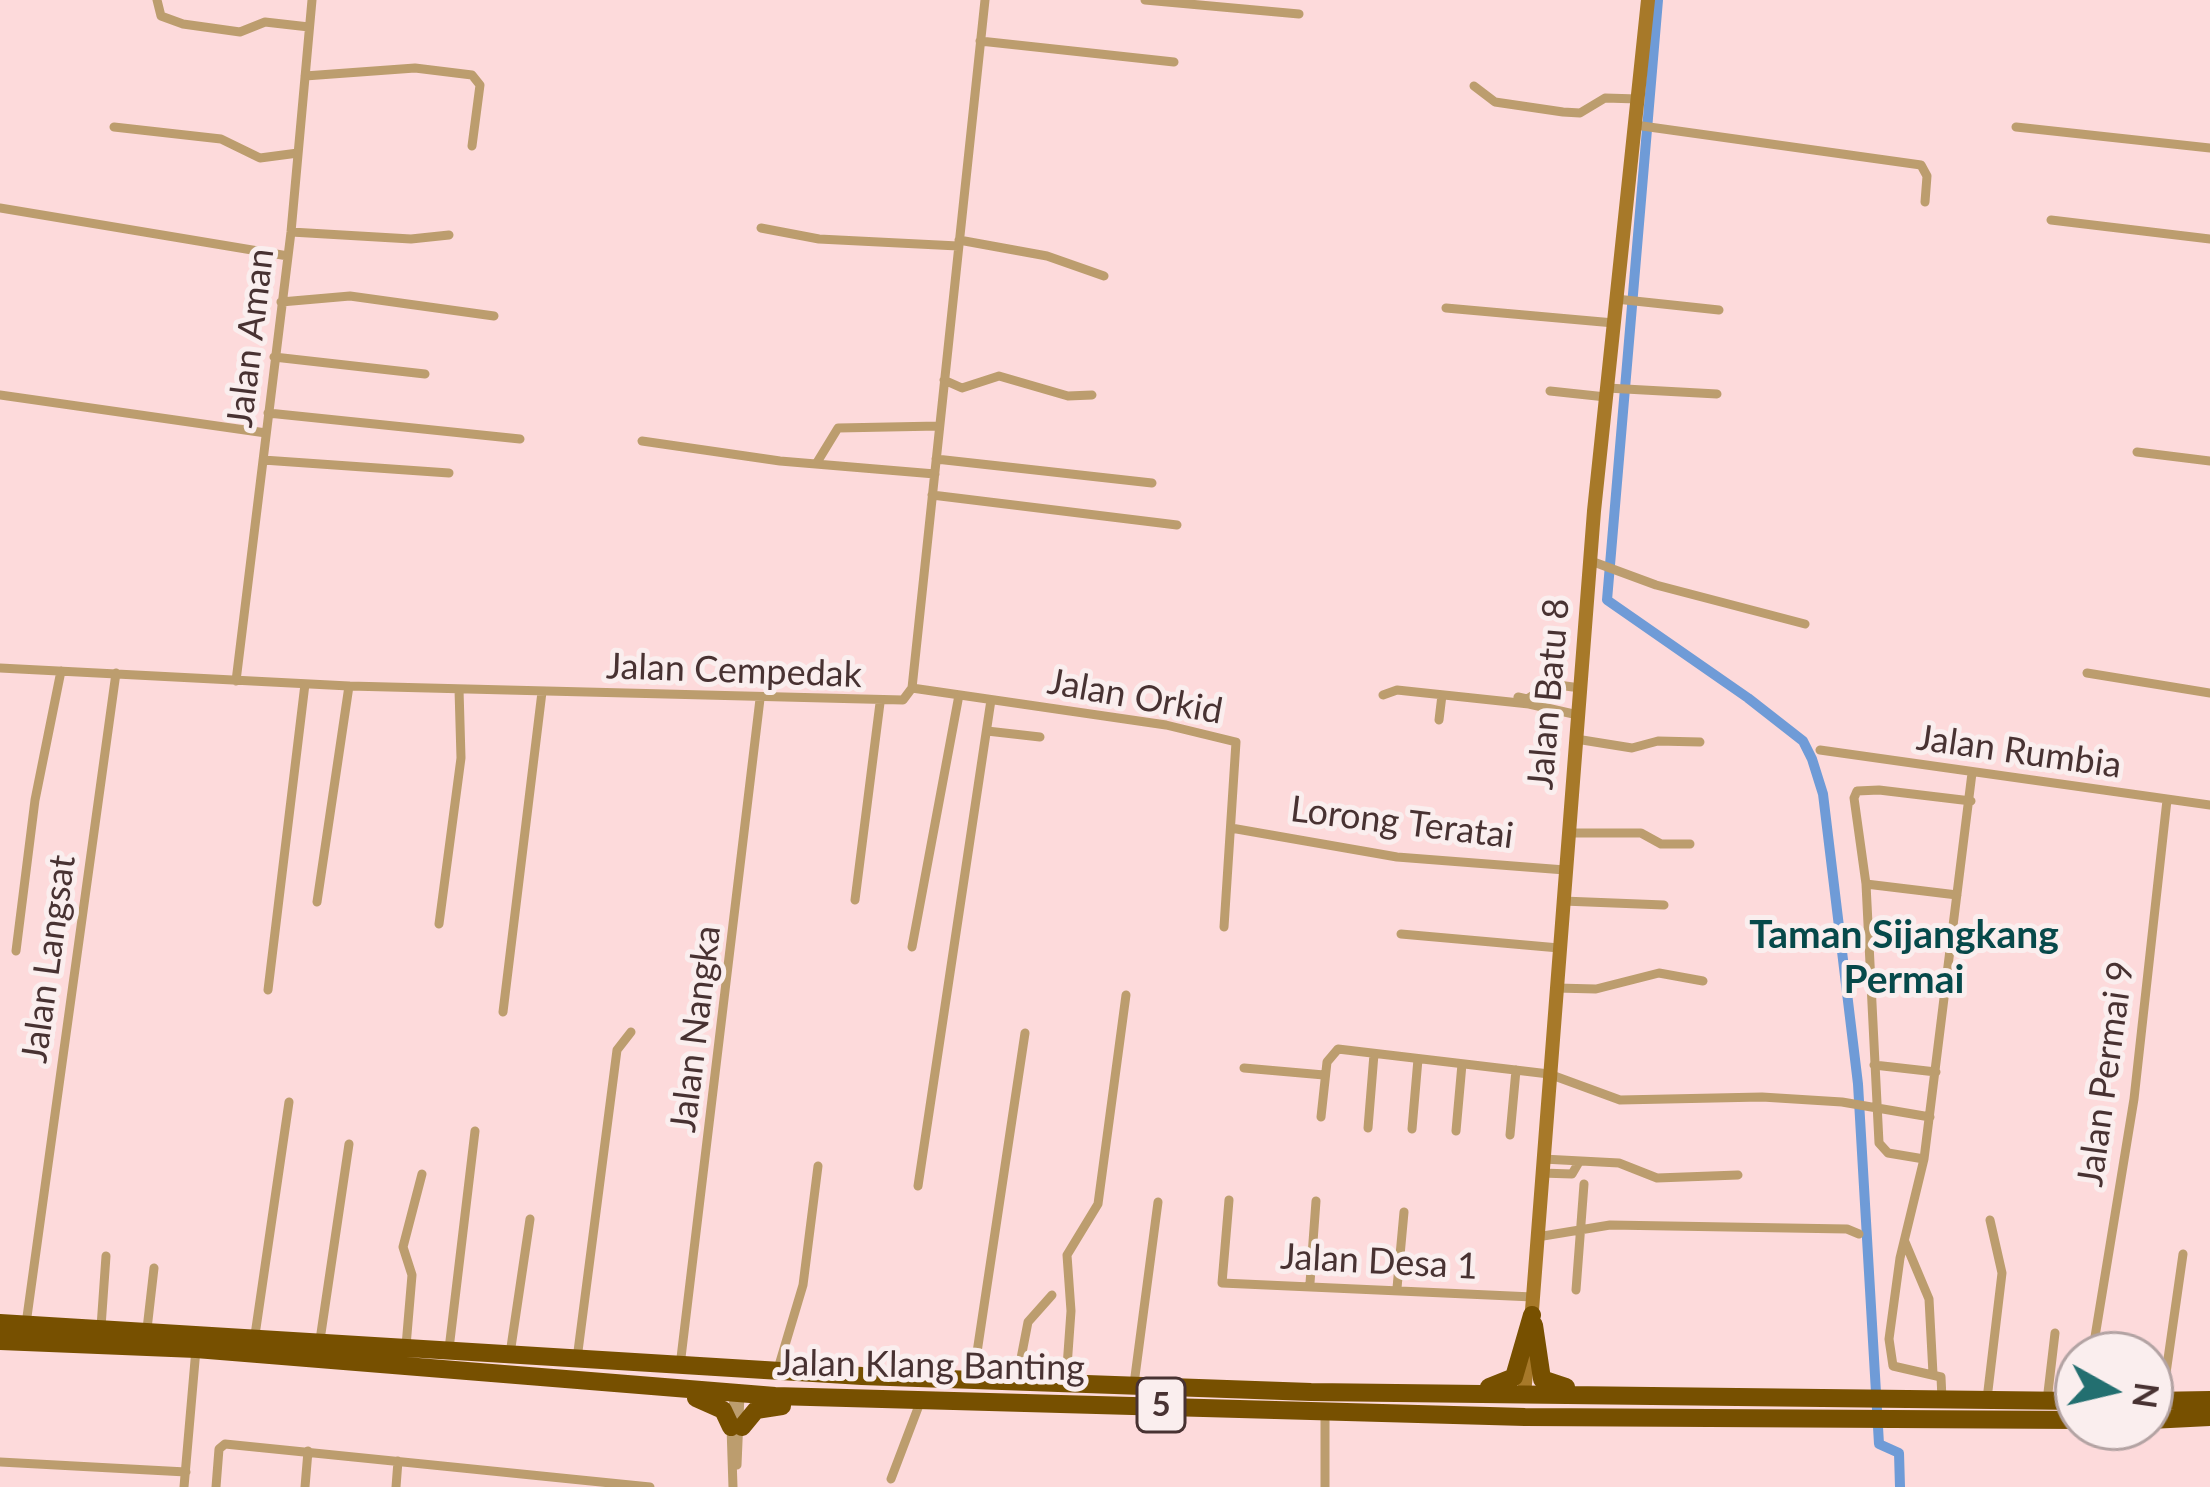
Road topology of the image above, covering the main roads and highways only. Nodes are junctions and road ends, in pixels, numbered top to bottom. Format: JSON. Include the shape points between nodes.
{"nodes":[{"id":1,"x":0,"y":1323,"type":"edge"},
{"id":2,"x":0,"y":1341,"type":"edge"},
{"id":3,"x":640,"y":1365,"type":"junction"},
{"id":4,"x":875,"y":1376,"type":"junction"},
{"id":5,"x":610,"y":1384,"type":"junction"},
{"id":6,"x":1377,"y":1393,"type":"junction"},
{"id":7,"x":740,"y":1394,"type":"junction"},
{"id":8,"x":1524,"y":1394,"type":"junction"},
{"id":9,"x":1660,"y":1396,"type":"junction"},
{"id":10,"x":895,"y":1400,"type":"junction"},
{"id":11,"x":2054,"y":1400,"type":"edge"},
{"id":12,"x":2210,"y":1400,"type":"edge"},
{"id":13,"x":2174,"y":1401,"type":"edge"},
{"id":14,"x":1384,"y":1414,"type":"junction"},
{"id":15,"x":2210,"y":1417,"type":"edge"},
{"id":16,"x":1583,"y":1418,"type":"junction"},
{"id":17,"x":2174,"y":1419,"type":"edge"},
{"id":18,"x":2054,"y":1420,"type":"edge"}],
"edges":[{"from":1,"to":3,"type":"highway","name":"Jalan Klang Banting","number":"5"},
{"from":2,"to":5,"type":"highway","name":"Jalan Klang Banting","number":"5"},
{"from":3,"to":4,"type":"highway","name":"Jalan Klang Banting","number":"5"},
{"from":3,"to":7,"type":"highway","via":[[728,1378]]},
{"from":4,"to":6,"type":"highway","name":"Jalan Klang Banting","number":"5"},
{"from":4,"to":7,"type":"highway","via":[[754,1381]]},
{"from":5,"to":7,"type":"highway","name":"Jalan Klang Banting","number":"5"},
{"from":5,"to":10,"type":"highway","via":[[712,1402],[737,1427],[766,1406]]},
{"from":6,"to":8,"type":"highway","name":"Jalan Klang Banting","number":"5"},
{"from":6,"to":9,"type":"highway","via":[[1502,1386],[1517,1370],[1533,1306],[1539,1370],[1548,1384]]},
{"from":7,"to":10,"type":"highway","name":"Jalan Klang Banting","number":"5"},
{"from":8,"to":9,"type":"highway","name":"Jalan Klang Banting","number":"5"},
{"from":8,"to":14,"type":"highway","via":[[1500,1409]]},
{"from":8,"to":16,"type":"highway","via":[[1541,1409]]},
{"from":9,"to":11,"type":"highway","name":"Jalan Klang Banting","number":"5"},
{"from":10,"to":14,"type":"highway","name":"Jalan Klang Banting","number":"5"},
{"from":12,"to":13,"type":"highway"},
{"from":14,"to":16,"type":"highway","name":"Jalan Klang Banting","number":"5"},
{"from":15,"to":17,"type":"highway"},
{"from":16,"to":18,"type":"highway","name":"Jalan Klang Banting","number":"5"}]}
